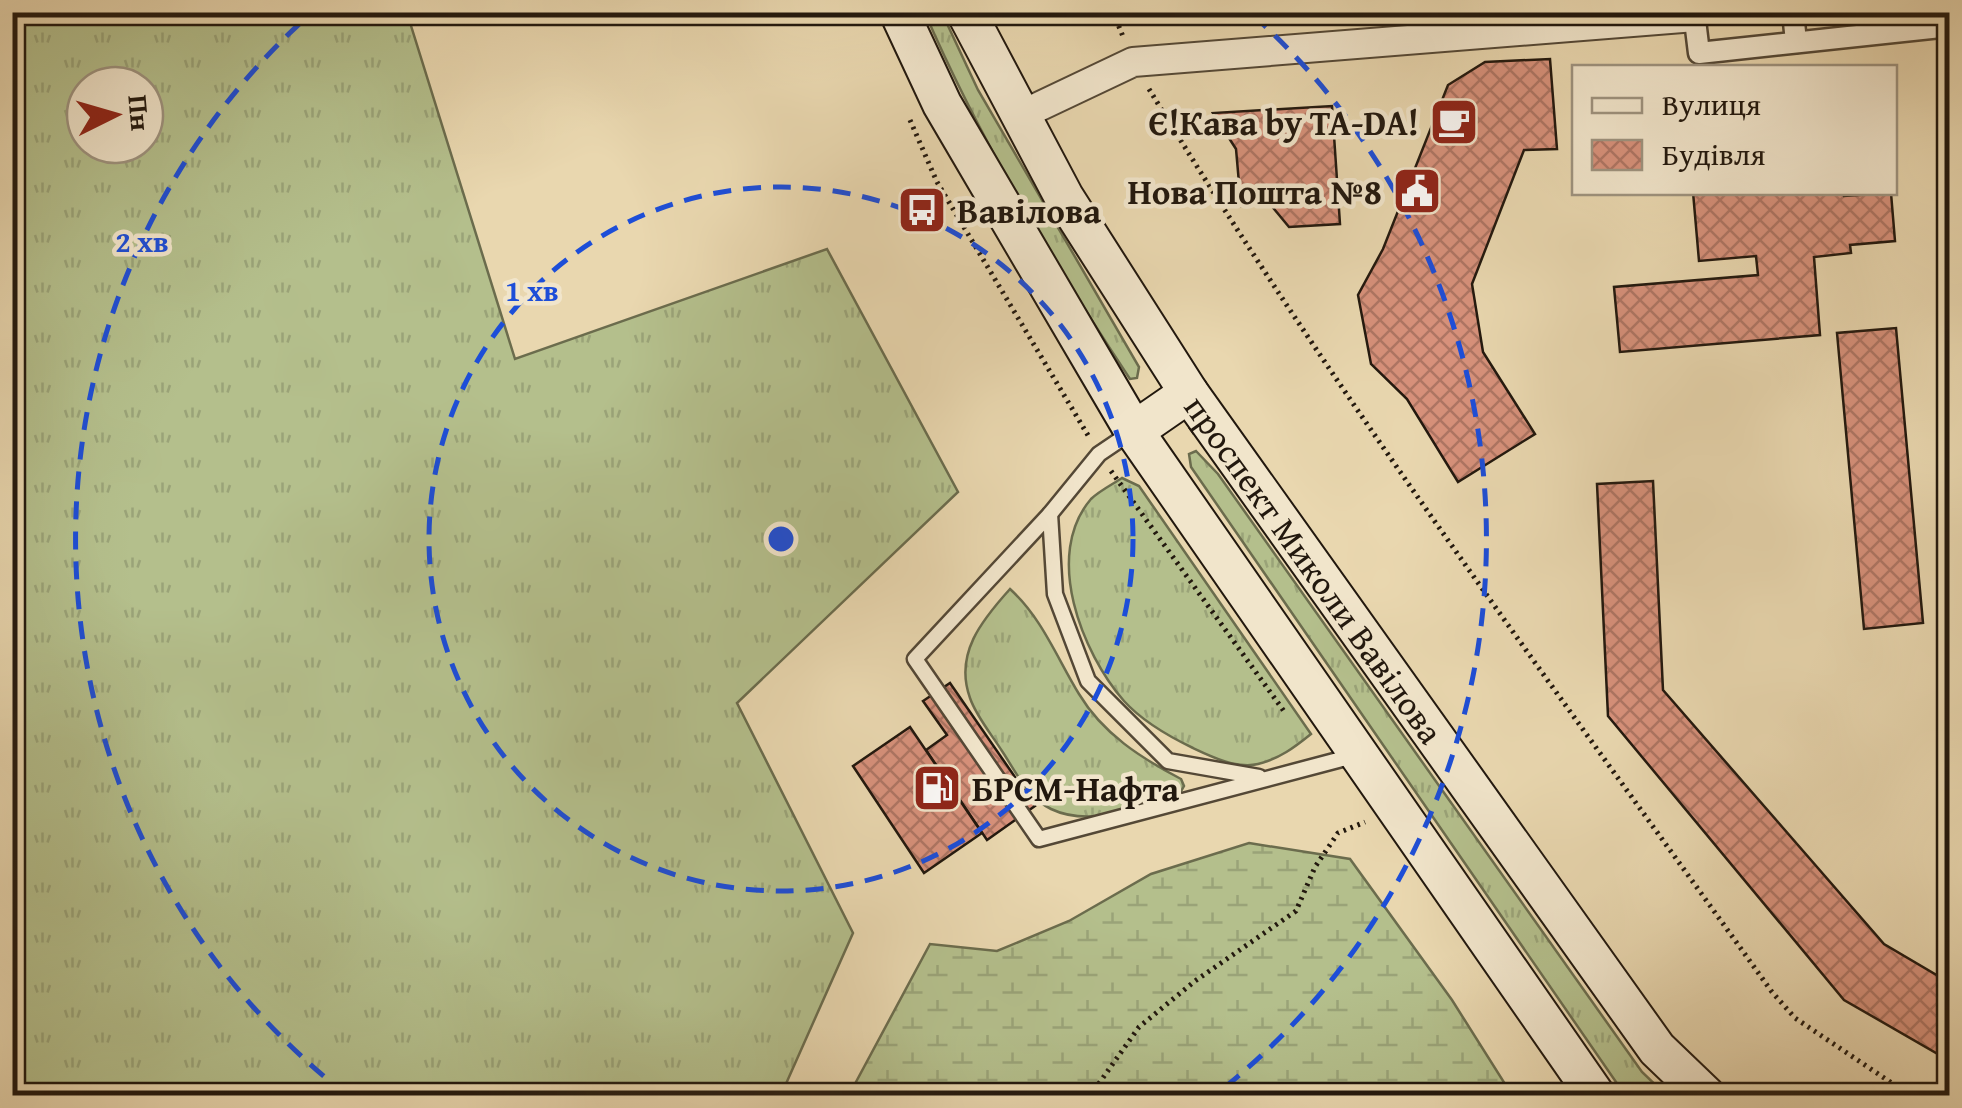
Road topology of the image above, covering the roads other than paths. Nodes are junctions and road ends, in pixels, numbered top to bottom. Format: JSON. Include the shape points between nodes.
{"nodes":[{"id":1,"x":899,"y":12,"type":"edge"},
{"id":2,"x":966,"y":12,"type":"edge"},
{"id":3,"x":1793,"y":12,"type":"edge"},
{"id":4,"x":1694,"y":14,"type":"edge"},
{"id":5,"x":1950,"y":26,"type":"edge"},
{"id":6,"x":1796,"y":42,"type":"junction"},
{"id":7,"x":1018,"y":116,"type":"junction"},
{"id":8,"x":1189,"y":394,"type":"junction"},
{"id":9,"x":1134,"y":430,"type":"junction"},
{"id":10,"x":1050,"y":514,"type":"junction"},
{"id":11,"x":1360,"y":754,"type":"junction"},
{"id":12,"x":1267,"y":779,"type":"junction"},
{"id":13,"x":1596,"y":1096,"type":"edge"},
{"id":14,"x":1706,"y":1096,"type":"edge"}],
"edges":[{"from":1,"to":9,"type":"main road","name":"проспект Миколи Вавілова","via":[[958,133]]},
{"from":2,"to":7,"type":"main road","name":"проспект Миколи Вавілова"},
{"from":3,"to":6,"type":"street"},
{"from":4,"to":6,"type":"street","via":[[1699,53]]},
{"from":4,"to":7,"type":"street","via":[[1133,62]]},
{"from":5,"to":6,"type":"street"},
{"from":7,"to":8,"type":"main road","name":"проспект Миколи Вавілова"},
{"from":8,"to":9,"type":"main road"},
{"from":8,"to":14,"type":"main road","name":"проспект Миколи Вавілова","via":[[1657,1049]]},
{"from":9,"to":10,"type":"lane","via":[[1099,454]]},
{"from":9,"to":11,"type":"main road","name":"проспект Миколи Вавілова"},
{"from":10,"to":12,"type":"lane","via":[[1055,594],[1088,681],[1168,761]]},
{"from":10,"to":12,"type":"lane","via":[[915,660],[1039,839]]},
{"from":11,"to":12,"type":"lane"},
{"from":11,"to":13,"type":"main road","name":"проспект Миколи Вавілова"}]}
